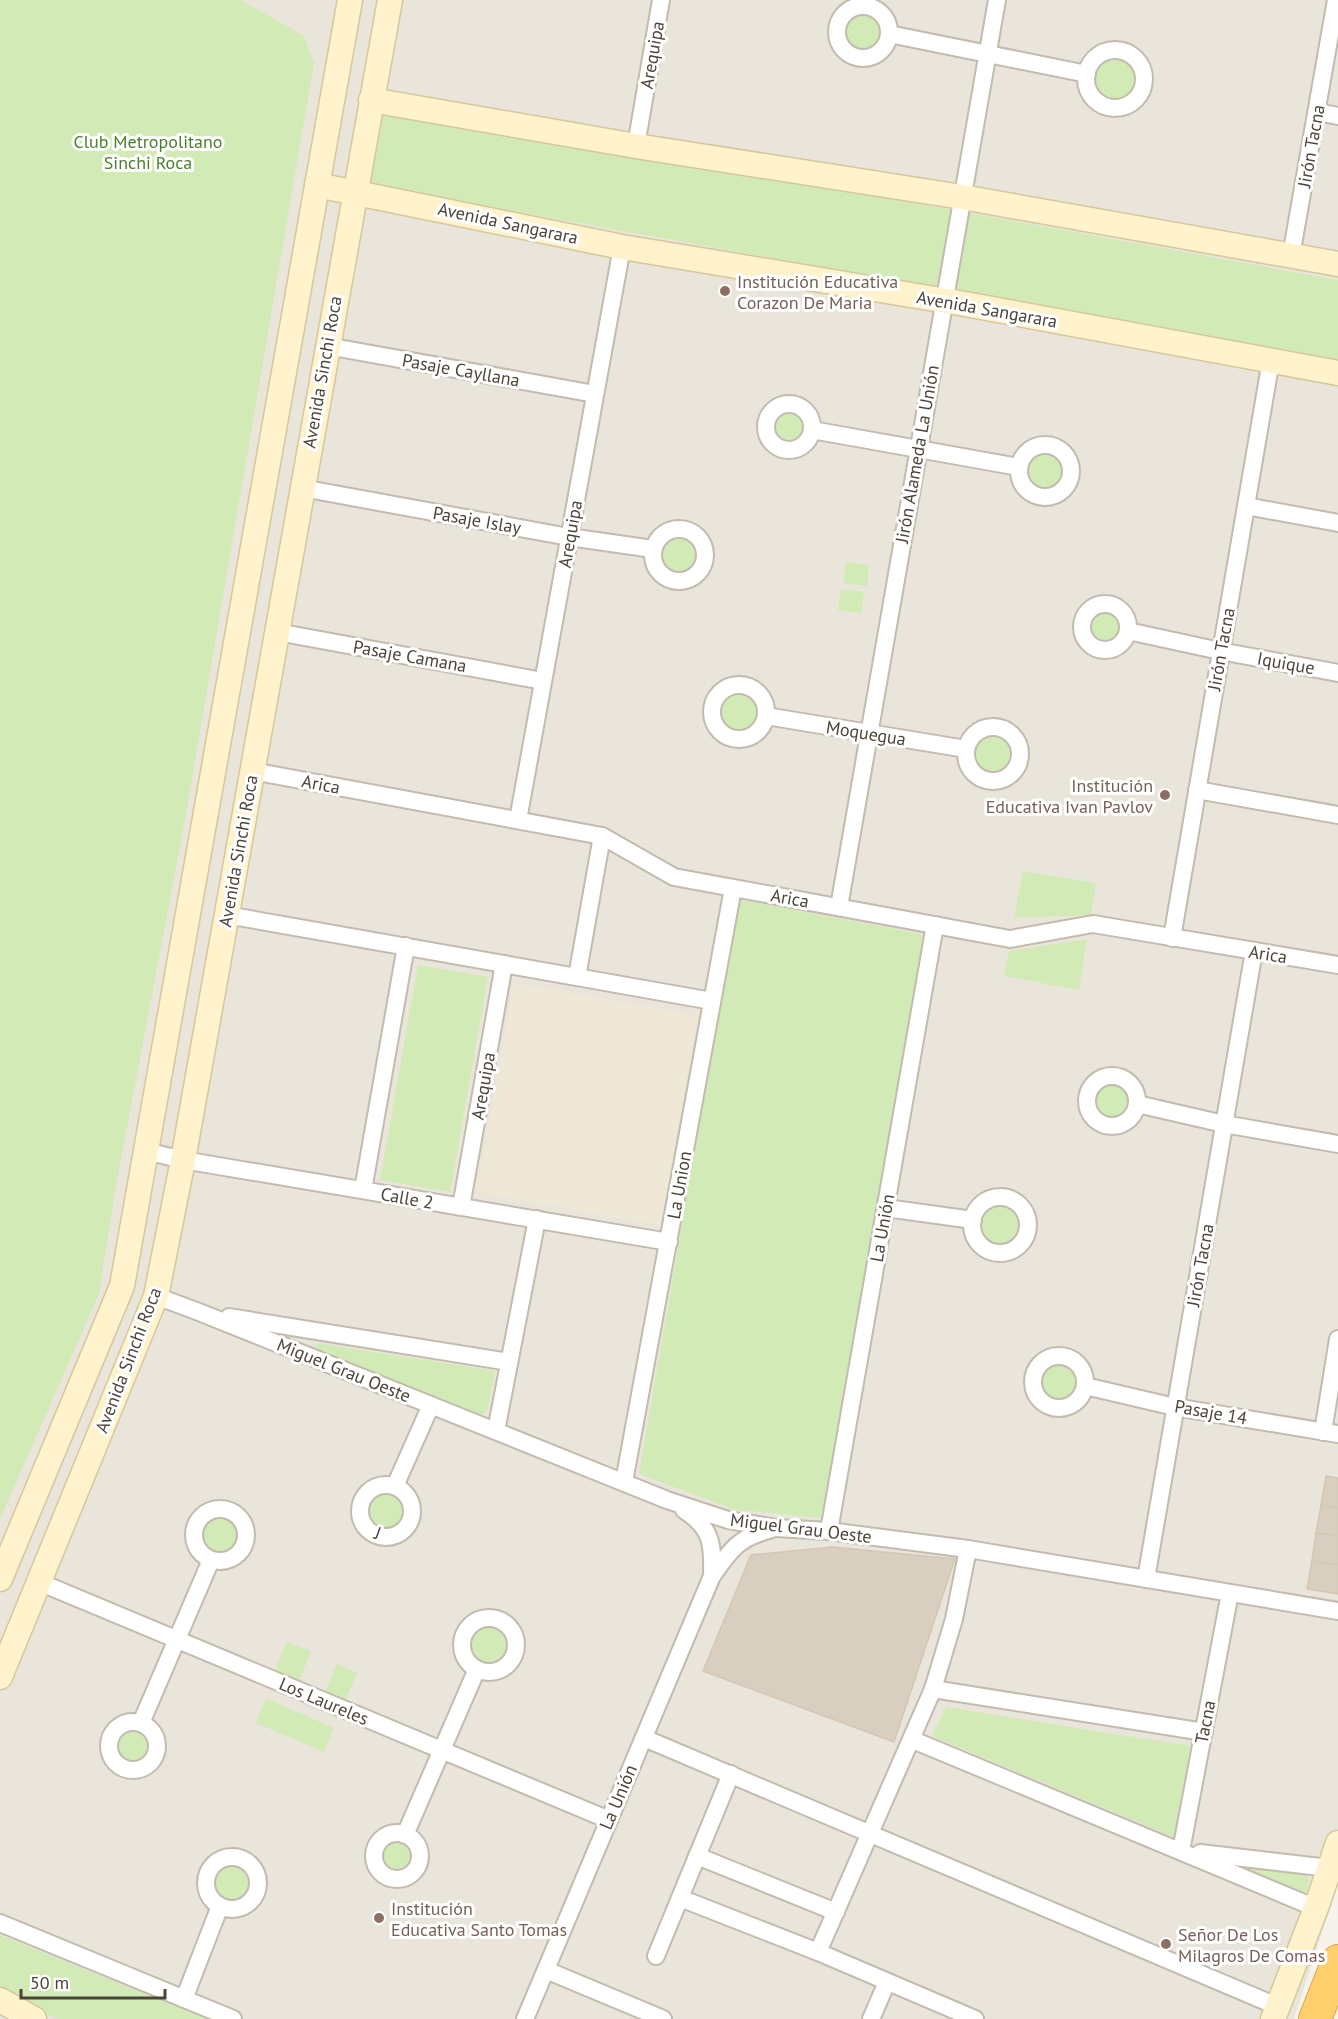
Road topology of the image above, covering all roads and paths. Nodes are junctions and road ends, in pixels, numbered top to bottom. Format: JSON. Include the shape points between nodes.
{"nodes":[{"id":1,"x":350,"y":0,"type":"edge"},
{"id":2,"x":390,"y":0,"type":"edge"},
{"id":3,"x":661,"y":0,"type":"edge"},
{"id":4,"x":997,"y":0,"type":"edge"},
{"id":5,"x":1336,"y":0,"type":"edge"},
{"id":6,"x":346,"y":26,"type":"junction"},
{"id":7,"x":384,"y":30,"type":"junction"},
{"id":8,"x":889,"y":34,"type":"dead end"},
{"id":9,"x":987,"y":55,"type":"junction"},
{"id":10,"x":1087,"y":74,"type":"dead end"},
{"id":11,"x":371,"y":100,"type":"junction"},
{"id":12,"x":1317,"y":112,"type":"junction"},
{"id":13,"x":1338,"y":116,"type":"edge"},
{"id":14,"x":636,"y":146,"type":"junction"},
{"id":15,"x":317,"y":185,"type":"junction"},
{"id":16,"x":354,"y":192,"type":"junction"},
{"id":17,"x":962,"y":197,"type":"junction"},
{"id":18,"x":622,"y":247,"type":"junction"},
{"id":19,"x":1291,"y":256,"type":"junction"},
{"id":20,"x":1338,"y":264,"type":"edge"},
{"id":21,"x":944,"y":300,"type":"junction"},
{"id":22,"x":327,"y":346,"type":"junction"},
{"id":23,"x":1271,"y":360,"type":"junction"},
{"id":24,"x":1338,"y":373,"type":"edge"},
{"id":25,"x":595,"y":394,"type":"junction"},
{"id":26,"x":812,"y":430,"type":"dead end"},
{"id":27,"x":918,"y":448,"type":"junction"},
{"id":28,"x":1019,"y":467,"type":"dead end"},
{"id":29,"x":302,"y":488,"type":"junction"},
{"id":30,"x":1246,"y":506,"type":"junction"},
{"id":31,"x":1338,"y":523,"type":"edge"},
{"id":32,"x":569,"y":537,"type":"junction"},
{"id":33,"x":653,"y":549,"type":"dead end"},
{"id":34,"x":1128,"y":631,"type":"dead end"},
{"id":35,"x":276,"y":632,"type":"junction"},
{"id":36,"x":1220,"y":651,"type":"junction"},
{"id":37,"x":1338,"y":672,"type":"edge"},
{"id":38,"x":543,"y":681,"type":"junction"},
{"id":39,"x":766,"y":716,"type":"dead end"},
{"id":40,"x":869,"y":734,"type":"junction"},
{"id":41,"x":966,"y":749,"type":"dead end"},
{"id":42,"x":252,"y":771,"type":"junction"},
{"id":43,"x":1197,"y":790,"type":"junction"},
{"id":44,"x":1338,"y":815,"type":"edge"},
{"id":45,"x":518,"y":820,"type":"junction"},
{"id":46,"x":603,"y":836,"type":"junction"},
{"id":47,"x":733,"y":888,"type":"junction"},
{"id":48,"x":839,"y":907,"type":"junction"},
{"id":49,"x":227,"y":915,"type":"junction"},
{"id":50,"x":935,"y":925,"type":"junction"},
{"id":51,"x":1172,"y":938,"type":"junction"},
{"id":52,"x":406,"y":946,"type":"junction"},
{"id":53,"x":1254,"y":951,"type":"junction"},
{"id":54,"x":504,"y":964,"type":"junction"},
{"id":55,"x":1338,"y":965,"type":"edge"},
{"id":56,"x":577,"y":977,"type":"junction"},
{"id":57,"x":712,"y":1001,"type":"junction"},
{"id":58,"x":1137,"y":1104,"type":"dead end"},
{"id":59,"x":1224,"y":1124,"type":"junction"},
{"id":60,"x":1338,"y":1144,"type":"edge"},
{"id":61,"x":146,"y":1151,"type":"junction"},
{"id":62,"x":183,"y":1160,"type":"junction"},
{"id":63,"x":363,"y":1190,"type":"junction"},
{"id":64,"x":462,"y":1207,"type":"junction"},
{"id":65,"x":886,"y":1208,"type":"junction"},
{"id":66,"x":537,"y":1220,"type":"junction"},
{"id":67,"x":973,"y":1220,"type":"dead end"},
{"id":68,"x":669,"y":1242,"type":"junction"},
{"id":69,"x":156,"y":1296,"type":"junction"},
{"id":70,"x":199,"y":1312,"type":"junction"},
{"id":71,"x":1338,"y":1339,"type":"edge"},
{"id":72,"x":509,"y":1362,"type":"junction"},
{"id":73,"x":1085,"y":1386,"type":"dead end"},
{"id":74,"x":431,"y":1405,"type":"junction"},
{"id":75,"x":1175,"y":1407,"type":"junction"},
{"id":76,"x":496,"y":1431,"type":"junction"},
{"id":77,"x":1331,"y":1433,"type":"edge"},
{"id":78,"x":624,"y":1482,"type":"junction"},
{"id":79,"x":395,"y":1486,"type":"dead end"},
{"id":80,"x":667,"y":1500,"type":"junction"},
{"id":81,"x":776,"y":1528,"type":"junction"},
{"id":82,"x":829,"y":1531,"type":"junction"},
{"id":83,"x":968,"y":1549,"type":"junction"},
{"id":84,"x":211,"y":1560,"type":"dead end"},
{"id":85,"x":712,"y":1576,"type":"junction"},
{"id":86,"x":0,"y":1579,"type":"edge"},
{"id":87,"x":1146,"y":1579,"type":"junction"},
{"id":88,"x":39,"y":1582,"type":"junction"},
{"id":89,"x":1230,"y":1593,"type":"junction"},
{"id":90,"x":1338,"y":1611,"type":"edge"},
{"id":91,"x":178,"y":1640,"type":"junction"},
{"id":92,"x":477,"y":1669,"type":"dead end"},
{"id":93,"x":0,"y":1677,"type":"edge"},
{"id":94,"x":933,"y":1689,"type":"junction"},
{"id":95,"x":141,"y":1723,"type":"dead end"},
{"id":96,"x":1203,"y":1732,"type":"junction"},
{"id":97,"x":644,"y":1738,"type":"junction"},
{"id":98,"x":913,"y":1740,"type":"junction"},
{"id":99,"x":442,"y":1751,"type":"junction"},
{"id":100,"x":731,"y":1774,"type":"junction"},
{"id":101,"x":609,"y":1820,"type":"junction"},
{"id":102,"x":871,"y":1834,"type":"junction"},
{"id":103,"x":405,"y":1835,"type":"dead end"},
{"id":104,"x":1338,"y":1843,"type":"edge"},
{"id":105,"x":1181,"y":1851,"type":"junction"},
{"id":106,"x":697,"y":1856,"type":"junction"},
{"id":107,"x":1329,"y":1868,"type":"junction"},
{"id":108,"x":680,"y":1898,"type":"junction"},
{"id":109,"x":220,"y":1906,"type":"dead end"},
{"id":110,"x":1316,"y":1908,"type":"junction"},
{"id":111,"x":836,"y":1912,"type":"junction"},
{"id":112,"x":0,"y":1923,"type":"edge"},
{"id":113,"x":818,"y":1952,"type":"junction"},
{"id":114,"x":656,"y":1956,"type":"dead end"},
{"id":115,"x":1338,"y":1961,"type":"edge"},
{"id":116,"x":546,"y":1970,"type":"junction"},
{"id":117,"x":887,"y":1982,"type":"junction"},
{"id":118,"x":184,"y":1998,"type":"junction"},
{"id":119,"x":0,"y":2000,"type":"edge"},
{"id":120,"x":1276,"y":2013,"type":"edge"},
{"id":121,"x":634,"y":2014,"type":"edge"},
{"id":122,"x":34,"y":2019,"type":"edge"},
{"id":123,"x":233,"y":2019,"type":"edge"},
{"id":124,"x":525,"y":2019,"type":"edge"},
{"id":125,"x":663,"y":2019,"type":"edge"},
{"id":126,"x":871,"y":2019,"type":"edge"},
{"id":127,"x":975,"y":2019,"type":"edge"},
{"id":128,"x":1315,"y":2019,"type":"edge"}],
"edges":[{"from":1,"to":6,"type":"main road","name":"Avenida Sinchi Roca"},
{"from":2,"to":7,"type":"main road","name":"Avenida Sinchi Roca"},
{"from":3,"to":14,"type":"street","name":"Arequipa"},
{"from":4,"to":9,"type":"street","name":"Jirón Alameda La Unión"},
{"from":5,"to":12,"type":"street","name":"Jirón Tacna"},
{"from":6,"to":7,"type":"main road"},
{"from":6,"to":15,"type":"main road","name":"Avenida Sinchi Roca"},
{"from":7,"to":11,"type":"main road","name":"Avenida Sinchi Roca"},
{"from":8,"to":9,"type":"street"},
{"from":9,"to":10,"type":"street"},
{"from":9,"to":17,"type":"street","name":"Jirón Alameda La Unión"},
{"from":11,"to":14,"type":"main road"},
{"from":11,"to":16,"type":"main road","name":"Avenida Sinchi Roca"},
{"from":12,"to":13,"type":"street"},
{"from":12,"to":19,"type":"street","name":"Jirón Tacna"},
{"from":14,"to":17,"type":"main road"},
{"from":15,"to":16,"type":"main road","name":"Avenida Sangarara"},
{"from":15,"to":61,"type":"main road","name":"Avenida Sinchi Roca"},
{"from":16,"to":18,"type":"main road","name":"Avenida Sangarara"},
{"from":16,"to":22,"type":"main road","name":"Avenida Sinchi Roca"},
{"from":17,"to":19,"type":"main road"},
{"from":17,"to":21,"type":"street","name":"Jirón Alameda La Unión"},
{"from":18,"to":21,"type":"main road","name":"Avenida Sangarara"},
{"from":18,"to":25,"type":"street","name":"Arequipa"},
{"from":19,"to":20,"type":"main road"},
{"from":21,"to":23,"type":"main road","name":"Avenida Sangarara"},
{"from":21,"to":27,"type":"street","name":"Jirón Alameda La Unión"},
{"from":22,"to":25,"type":"street","name":"Pasaje Cayllana"},
{"from":22,"to":29,"type":"main road","name":"Avenida Sinchi Roca"},
{"from":23,"to":24,"type":"main road","name":"Avenida Sangarara"},
{"from":23,"to":30,"type":"street","name":"Jirón Tacna"},
{"from":25,"to":32,"type":"street","name":"Arequipa"},
{"from":26,"to":27,"type":"street"},
{"from":27,"to":28,"type":"street"},
{"from":27,"to":40,"type":"street","name":"Jirón Alameda La Unión"},
{"from":29,"to":32,"type":"street","name":"Pasaje Islay"},
{"from":29,"to":35,"type":"main road","name":"Avenida Sinchi Roca"},
{"from":30,"to":31,"type":"street"},
{"from":30,"to":36,"type":"street","name":"Jirón Tacna"},
{"from":32,"to":33,"type":"street","name":"Pasaje Islay"},
{"from":32,"to":38,"type":"street","name":"Arequipa"},
{"from":34,"to":36,"type":"street","name":"Iquique"},
{"from":35,"to":38,"type":"street","name":"Pasaje Camana"},
{"from":35,"to":42,"type":"main road","name":"Avenida Sinchi Roca"},
{"from":36,"to":37,"type":"street","name":"Iquique"},
{"from":36,"to":43,"type":"street","name":"Jirón Tacna"},
{"from":38,"to":45,"type":"street","name":"Arequipa"},
{"from":39,"to":40,"type":"street","name":"Moquegua"},
{"from":40,"to":41,"type":"street","name":"Moquegua"},
{"from":40,"to":48,"type":"street","name":"Jirón Alameda La Unión"},
{"from":42,"to":45,"type":"street","name":"Arica"},
{"from":42,"to":49,"type":"main road","name":"Avenida Sinchi Roca"},
{"from":43,"to":44,"type":"street"},
{"from":43,"to":51,"type":"street","name":"Jirón Tacna"},
{"from":45,"to":46,"type":"street","name":"Arica"},
{"from":46,"to":47,"type":"street","name":"Arica","via":[[674,877]]},
{"from":46,"to":56,"type":"street"},
{"from":47,"to":48,"type":"street","name":"Arica"},
{"from":47,"to":57,"type":"street","name":"La Union"},
{"from":48,"to":50,"type":"street","name":"Arica"},
{"from":49,"to":52,"type":"street"},
{"from":49,"to":62,"type":"main road","name":"Avenida Sinchi Roca"},
{"from":50,"to":51,"type":"street","name":"Arica","via":[[1010,939],[1093,924]]},
{"from":50,"to":65,"type":"street","name":"La Unión"},
{"from":51,"to":53,"type":"street","name":"Arica"},
{"from":52,"to":54,"type":"street"},
{"from":52,"to":63,"type":"street"},
{"from":53,"to":55,"type":"street","name":"Arica"},
{"from":53,"to":59,"type":"street","name":"Jirón Tacna"},
{"from":54,"to":56,"type":"street"},
{"from":54,"to":64,"type":"street","name":"Arequipa"},
{"from":56,"to":57,"type":"street"},
{"from":57,"to":68,"type":"street","name":"La Union"},
{"from":58,"to":59,"type":"street"},
{"from":59,"to":60,"type":"street"},
{"from":59,"to":75,"type":"street","name":"Jirón Tacna"},
{"from":61,"to":62,"type":"street","name":"Calle 2"},
{"from":61,"to":86,"type":"main road","name":"Avenida Sinchi Roca","via":[[122,1286]]},
{"from":62,"to":63,"type":"street","name":"Calle 2"},
{"from":62,"to":69,"type":"main road","name":"Avenida Sinchi Roca"},
{"from":63,"to":64,"type":"street","name":"Calle 2"},
{"from":64,"to":66,"type":"street","name":"Calle 2"},
{"from":65,"to":67,"type":"street"},
{"from":65,"to":82,"type":"street","name":"La Unión"},
{"from":66,"to":68,"type":"street","name":"Calle 2"},
{"from":66,"to":72,"type":"street"},
{"from":68,"to":78,"type":"street","name":"La Union"},
{"from":69,"to":70,"type":"street","name":"Miguel Grau Oeste"},
{"from":69,"to":88,"type":"main road","name":"Avenida Sinchi Roca"},
{"from":70,"to":72,"type":"street"},
{"from":70,"to":74,"type":"street","name":"Miguel Grau Oeste"},
{"from":71,"to":77,"type":"street"},
{"from":72,"to":76,"type":"street"},
{"from":73,"to":75,"type":"street","name":"Pasaje 14"},
{"from":74,"to":76,"type":"street","name":"Miguel Grau Oeste"},
{"from":74,"to":79,"type":"street"},
{"from":75,"to":77,"type":"street","name":"Pasaje 14"},
{"from":75,"to":87,"type":"street","name":"Jirón Tacna"},
{"from":76,"to":78,"type":"street","name":"Miguel Grau Oeste"},
{"from":78,"to":80,"type":"street","name":"Miguel Grau Oeste"},
{"from":80,"to":81,"type":"street","name":"Miguel Grau Oeste","via":[[728,1520]]},
{"from":80,"to":85,"type":"street","name":"La Unión","via":[[695,1518],[707,1532],[713,1549]]},
{"from":81,"to":82,"type":"street","name":"Miguel Grau Oeste"},
{"from":81,"to":85,"type":"street","name":"La Unión","via":[[739,1542]]},
{"from":82,"to":83,"type":"street","name":"Miguel Grau Oeste"},
{"from":83,"to":87,"type":"street","name":"Miguel Grau Oeste"},
{"from":83,"to":94,"type":"street","via":[[954,1619]]},
{"from":84,"to":91,"type":"street"},
{"from":85,"to":97,"type":"street","name":"La Unión"},
{"from":87,"to":89,"type":"street","name":"Miguel Grau Oeste"},
{"from":88,"to":91,"type":"street","name":"Los Laureles"},
{"from":88,"to":93,"type":"main road","name":"Avenida Sinchi Roca"},
{"from":89,"to":90,"type":"street","name":"Miguel Grau Oeste"},
{"from":89,"to":96,"type":"street","name":"Tacna"},
{"from":91,"to":95,"type":"street"},
{"from":91,"to":99,"type":"street","name":"Los Laureles"},
{"from":92,"to":99,"type":"street"},
{"from":94,"to":96,"type":"street"},
{"from":94,"to":98,"type":"street"},
{"from":96,"to":105,"type":"street","name":"Tacna"},
{"from":97,"to":100,"type":"street"},
{"from":97,"to":101,"type":"street","name":"La Unión"},
{"from":98,"to":102,"type":"street"},
{"from":98,"to":105,"type":"street"},
{"from":99,"to":101,"type":"street","name":"Los Laureles"},
{"from":99,"to":103,"type":"street"},
{"from":100,"to":102,"type":"street"},
{"from":100,"to":106,"type":"street"},
{"from":101,"to":116,"type":"street","name":"La Unión"},
{"from":102,"to":111,"type":"street"},
{"from":102,"to":120,"type":"street"},
{"from":104,"to":107,"type":"main road"},
{"from":105,"to":107,"type":"street"},
{"from":105,"to":110,"type":"street"},
{"from":106,"to":108,"type":"street"},
{"from":106,"to":111,"type":"street"},
{"from":107,"to":110,"type":"main road"},
{"from":108,"to":113,"type":"street"},
{"from":108,"to":114,"type":"street"},
{"from":109,"to":118,"type":"street"},
{"from":110,"to":120,"type":"main road"},
{"from":111,"to":113,"type":"street"},
{"from":112,"to":118,"type":"street"},
{"from":113,"to":117,"type":"street"},
{"from":115,"to":128,"type":"highway"},
{"from":116,"to":121,"type":"street"},
{"from":116,"to":124,"type":"street","name":"La Unión"},
{"from":117,"to":126,"type":"street"},
{"from":117,"to":127,"type":"street"},
{"from":118,"to":123,"type":"street"},
{"from":119,"to":122,"type":"main road"},
{"from":121,"to":125,"type":"street"}]}
